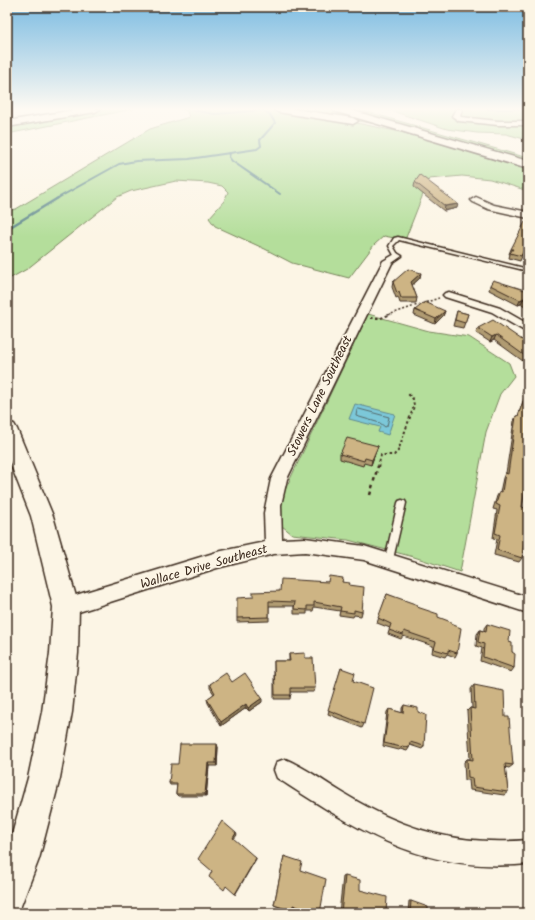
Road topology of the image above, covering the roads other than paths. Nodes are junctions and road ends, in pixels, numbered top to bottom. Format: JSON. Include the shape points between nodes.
{"nodes":[{"id":1,"x":491,"y":152,"type":"edge"},
{"id":2,"x":515,"y":152,"type":"edge"},
{"id":3,"x":528,"y":155,"type":"edge"},
{"id":4,"x":528,"y":165,"type":"edge"},
{"id":5,"x":476,"y":200,"type":"dead end"},
{"id":6,"x":528,"y":215,"type":"edge"},
{"id":7,"x":397,"y":256,"type":"joint"},
{"id":8,"x":528,"y":270,"type":"edge"},
{"id":9,"x":449,"y":295,"type":"road end"},
{"id":10,"x":528,"y":329,"type":"edge"},
{"id":11,"x":7,"y":429,"type":"edge"},
{"id":12,"x":402,"y":503,"type":"dead end"},
{"id":13,"x":274,"y":547,"type":"junction"},
{"id":14,"x":389,"y":559,"type":"junction"},
{"id":15,"x":528,"y":605,"type":"edge"},
{"id":16,"x":66,"y":607,"type":"junction"},
{"id":17,"x":284,"y":770,"type":"dead end"},
{"id":18,"x":528,"y":852,"type":"edge"},
{"id":19,"x":7,"y":899,"type":"edge"}],
"edges":[{"from":1,"to":4,"type":"highway"},
{"from":2,"to":3,"type":"highway"},
{"from":5,"to":6,"type":"street","via":[[491,207]]},
{"from":7,"to":8,"type":"lane","via":[[391,246],[398,238]]},
{"from":7,"to":13,"type":"street","name":"Stowers Lane Southeast","via":[[388,261],[279,479],[273,498]]},
{"from":9,"to":10,"type":"street","via":[[496,310]]},
{"from":11,"to":16,"type":"main road","via":[[42,516]]},
{"from":12,"to":14,"type":"lane"},
{"from":13,"to":14,"type":"street","name":"Wallace Drive Southeast","via":[[305,545]]},
{"from":13,"to":16,"type":"street","name":"Wallace Drive Southeast","via":[[217,560]]},
{"from":14,"to":15,"type":"street","name":"Wallace Drive Southeast"},
{"from":16,"to":19,"type":"main road","via":[[57,712],[44,778],[22,859]]},
{"from":17,"to":18,"type":"street","via":[[374,824],[412,839],[448,850],[479,854]]}]}
